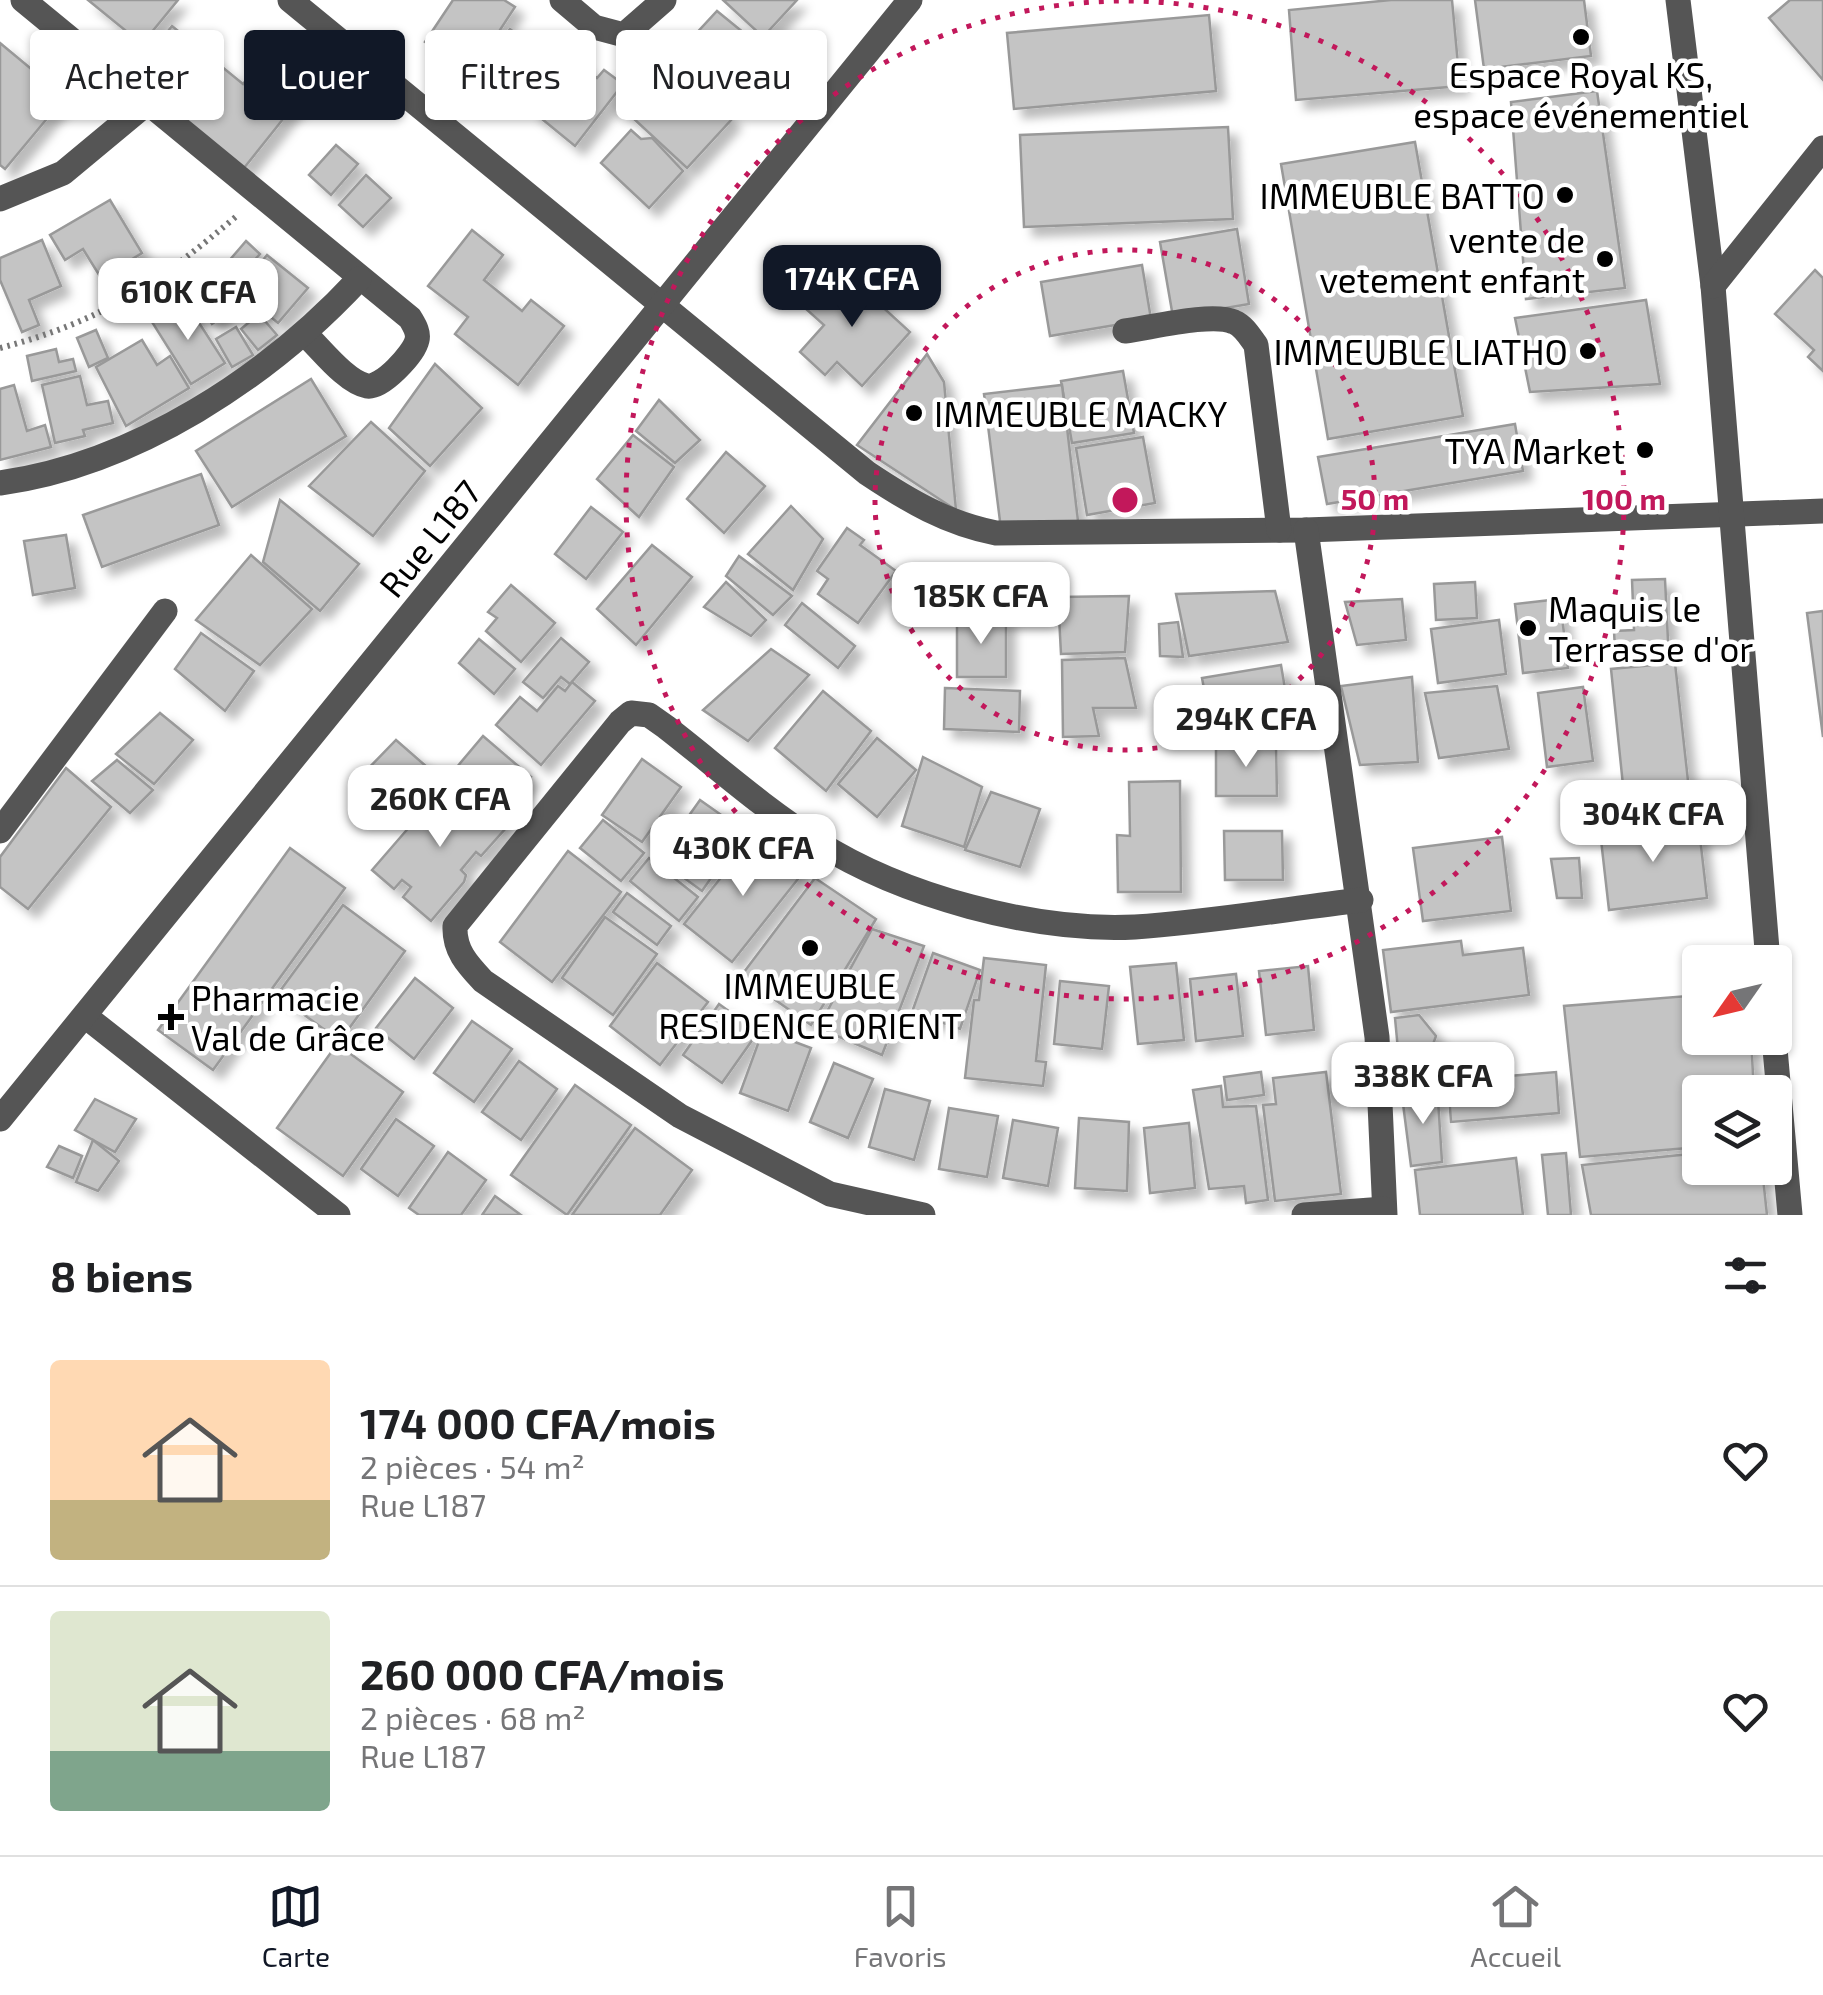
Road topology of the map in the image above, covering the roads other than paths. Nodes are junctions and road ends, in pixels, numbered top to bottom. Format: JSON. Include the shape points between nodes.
{"nodes":[{"id":1,"x":23,"y":0,"type":"edge"},
{"id":2,"x":290,"y":0,"type":"edge"},
{"id":3,"x":562,"y":0,"type":"edge"},
{"id":4,"x":664,"y":0,"type":"edge"},
{"id":5,"x":910,"y":0,"type":"edge"},
{"id":6,"x":1678,"y":0,"type":"edge"},
{"id":7,"x":58,"y":30,"type":"edge"},
{"id":8,"x":127,"y":120,"type":"edge"},
{"id":9,"x":165,"y":120,"type":"edge"},
{"id":10,"x":1823,"y":148,"type":"edge"},
{"id":11,"x":0,"y":199,"type":"edge"},
{"id":12,"x":360,"y":279,"type":"junction"},
{"id":13,"x":1713,"y":286,"type":"junction"},
{"id":14,"x":662,"y":306,"type":"junction"},
{"id":15,"x":1124,"y":331,"type":"dead end"},
{"id":16,"x":306,"y":335,"type":"junction"},
{"id":17,"x":0,"y":483,"type":"edge"},
{"id":18,"x":1823,"y":511,"type":"edge"},
{"id":19,"x":1730,"y":514,"type":"junction"},
{"id":20,"x":1279,"y":530,"type":"junction"},
{"id":21,"x":1306,"y":530,"type":"junction"},
{"id":22,"x":165,"y":611,"type":"dead end"},
{"id":23,"x":0,"y":831,"type":"edge"},
{"id":24,"x":1361,"y":900,"type":"junction"},
{"id":25,"x":1767,"y":945,"type":"edge"},
{"id":26,"x":85,"y":1016,"type":"junction"},
{"id":27,"x":1776,"y":1055,"type":"edge"},
{"id":28,"x":0,"y":1119,"type":"edge"},
{"id":29,"x":1384,"y":1212,"type":"edge"},
{"id":30,"x":338,"y":1215,"type":"edge"},
{"id":31,"x":923,"y":1215,"type":"edge"},
{"id":32,"x":1304,"y":1215,"type":"edge"},
{"id":33,"x":1790,"y":1215,"type":"edge"}],
"edges":[{"from":1,"to":7,"type":"street"},
{"from":2,"to":14,"type":"street"},
{"from":3,"to":4,"type":"street","via":[[594,27],[624,35]]},
{"from":5,"to":14,"type":"street","name":"Rue L187"},
{"from":6,"to":13,"type":"street"},
{"from":8,"to":11,"type":"street","via":[[62,173]]},
{"from":9,"to":12,"type":"street"},
{"from":10,"to":13,"type":"street"},
{"from":12,"to":16,"type":"street"},
{"from":12,"to":16,"type":"street","via":[[410,318],[418,335],[380,385],[359,383]]},
{"from":13,"to":19,"type":"street"},
{"from":14,"to":20,"type":"street","via":[[867,473],[958,525],[996,532]]},
{"from":14,"to":26,"type":"street","name":"Rue L187"},
{"from":15,"to":20,"type":"street","via":[[1220,318],[1245,330],[1256,345]]},
{"from":16,"to":17,"type":"street","via":[[154,431],[100,456]]},
{"from":18,"to":19,"type":"street"},
{"from":19,"to":21,"type":"street"},
{"from":19,"to":25,"type":"street"},
{"from":20,"to":21,"type":"street"},
{"from":21,"to":24,"type":"street"},
{"from":22,"to":23,"type":"street"},
{"from":24,"to":29,"type":"street","via":[[1377,1037]]},
{"from":24,"to":31,"type":"street","via":[[1135,927],[1022,919],[907,886],[817,843],[666,727],[631,713],[455,926],[465,962],[680,1116],[830,1194]]},
{"from":26,"to":28,"type":"street","name":"Rue L187"},
{"from":26,"to":30,"type":"street"},
{"from":27,"to":33,"type":"street"},
{"from":29,"to":32,"type":"street"}]}
